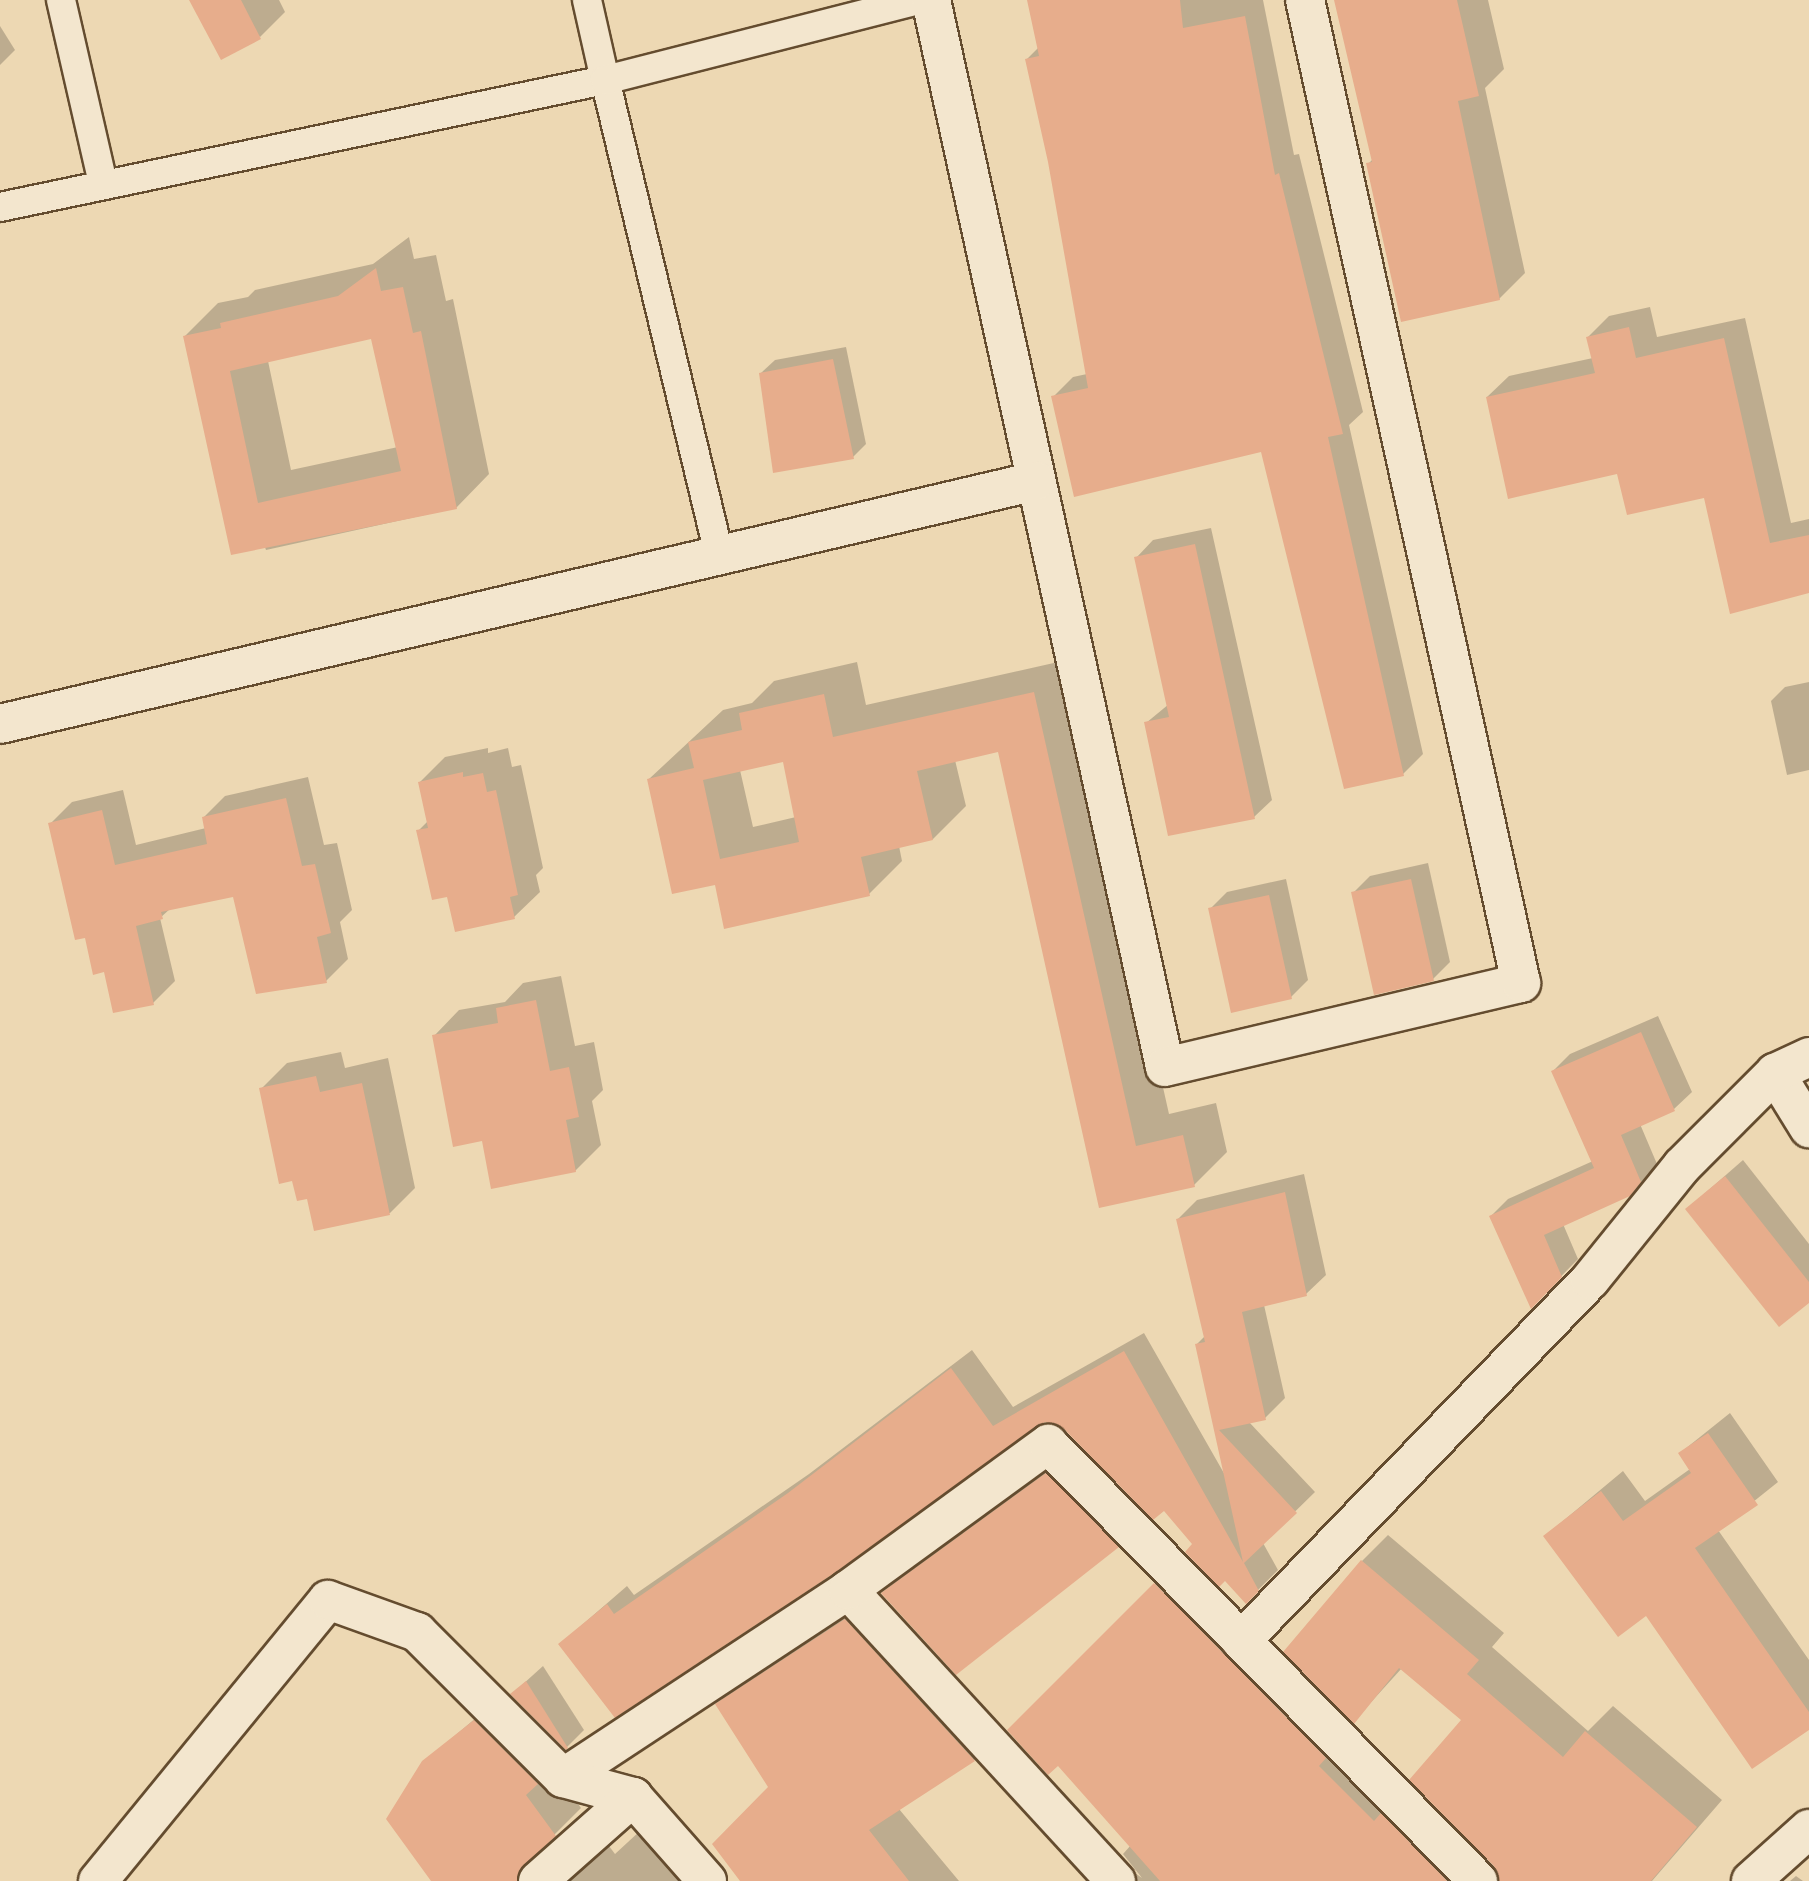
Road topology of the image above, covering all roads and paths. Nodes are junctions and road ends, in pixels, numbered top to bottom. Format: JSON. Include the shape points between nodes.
{"nodes":[{"id":1,"x":61,"y":0,"type":"edge"},
{"id":2,"x":587,"y":0,"type":"edge"},
{"id":3,"x":919,"y":0,"type":"edge"},
{"id":4,"x":930,"y":0,"type":"edge"},
{"id":5,"x":1305,"y":0,"type":"edge"},
{"id":6,"x":605,"y":80,"type":"junction"},
{"id":7,"x":103,"y":183,"type":"junction"},
{"id":8,"x":0,"y":207,"type":"edge"},
{"id":9,"x":1036,"y":481,"type":"junction"},
{"id":10,"x":719,"y":554,"type":"junction"},
{"id":11,"x":0,"y":724,"type":"edge"},
{"id":12,"x":1809,"y":1057,"type":"edge"},
{"id":13,"x":1775,"y":1073,"type":"junction"},
{"id":14,"x":1809,"y":1128,"type":"edge"},
{"id":15,"x":848,"y":1590,"type":"junction"},
{"id":16,"x":1241,"y":1641,"type":"junction"},
{"id":17,"x":562,"y":1778,"type":"junction"},
{"id":18,"x":633,"y":1797,"type":"junction"},
{"id":19,"x":1809,"y":1829,"type":"edge"},
{"id":20,"x":98,"y":1881,"type":"edge"},
{"id":21,"x":538,"y":1881,"type":"edge"},
{"id":22,"x":708,"y":1881,"type":"edge"},
{"id":23,"x":1116,"y":1881,"type":"edge"},
{"id":24,"x":1478,"y":1881,"type":"edge"},
{"id":25,"x":1751,"y":1881,"type":"edge"}],
"edges":[{"from":1,"to":7,"type":"lane"},
{"from":2,"to":6,"type":"lane"},
{"from":3,"to":6,"type":"lane"},
{"from":4,"to":9,"type":"street"},
{"from":5,"to":9,"type":"street","via":[[1521,983],[1165,1067]]},
{"from":6,"to":7,"type":"lane"},
{"from":6,"to":10,"type":"lane"},
{"from":7,"to":8,"type":"lane"},
{"from":9,"to":10,"type":"street"},
{"from":10,"to":11,"type":"street"},
{"from":12,"to":13,"type":"street"},
{"from":13,"to":14,"type":"street"},
{"from":13,"to":16,"type":"street","via":[[1682,1166],[1590,1280]]},
{"from":15,"to":16,"type":"street","via":[[1048,1444]]},
{"from":15,"to":17,"type":"street"},
{"from":15,"to":23,"type":"street"},
{"from":16,"to":24,"type":"street"},
{"from":17,"to":18,"type":"street"},
{"from":17,"to":20,"type":"street","via":[[417,1632],[328,1600]]},
{"from":18,"to":21,"type":"street"},
{"from":18,"to":22,"type":"street"},
{"from":19,"to":25,"type":"street"}]}
